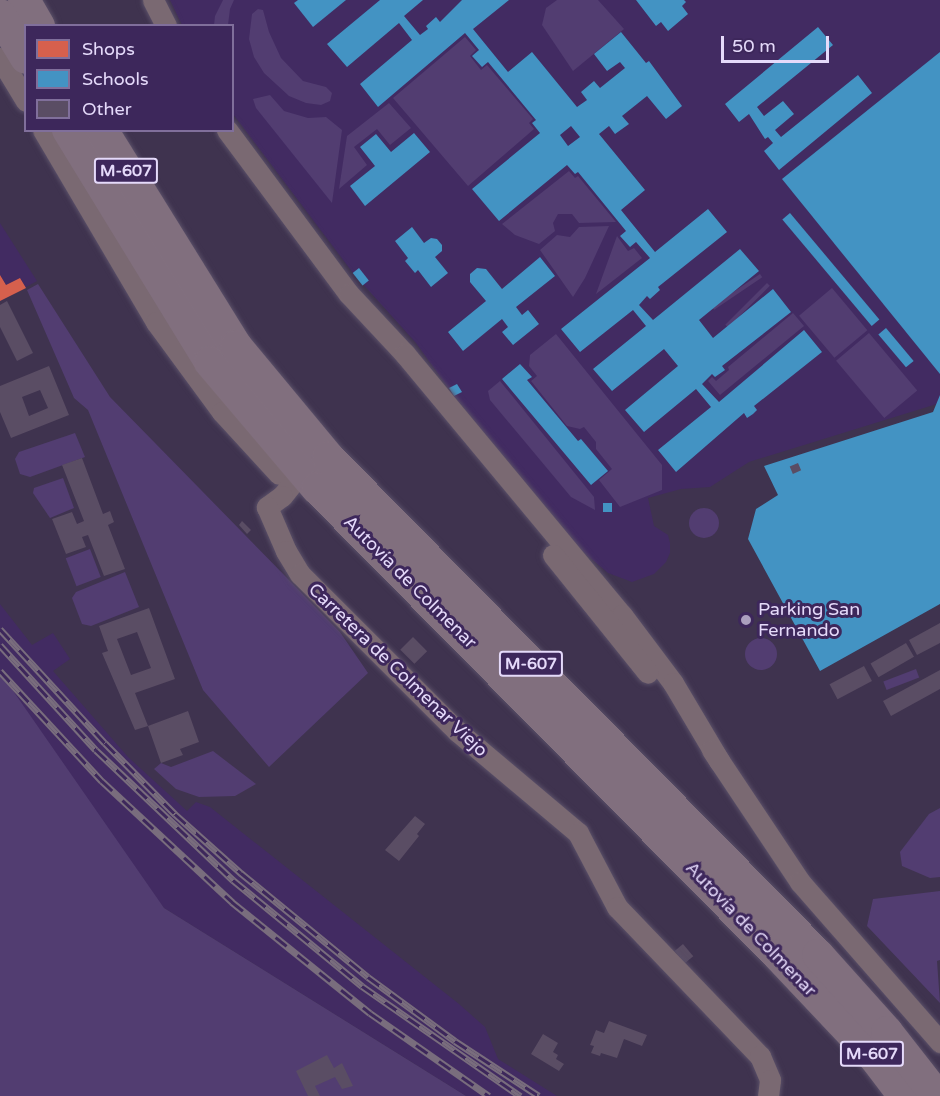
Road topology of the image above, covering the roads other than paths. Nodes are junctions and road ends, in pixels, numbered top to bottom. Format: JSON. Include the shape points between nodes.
{"nodes":[{"id":1,"x":24,"y":0,"type":"edge"},
{"id":2,"x":153,"y":0,"type":"edge"},
{"id":3,"x":0,"y":15,"type":"edge"},
{"id":4,"x":38,"y":24,"type":"edge"},
{"id":5,"x":165,"y":24,"type":"edge"},
{"id":6,"x":24,"y":55,"type":"edge"},
{"id":7,"x":0,"y":58,"type":"edge"},
{"id":8,"x":24,"y":98,"type":"edge"},
{"id":9,"x":44,"y":132,"type":"edge"},
{"id":10,"x":69,"y":132,"type":"edge"},
{"id":11,"x":103,"y":132,"type":"edge"},
{"id":12,"x":229,"y":132,"type":"edge"},
{"id":13,"x":375,"y":324,"type":"junction"},
{"id":14,"x":285,"y":480,"type":"junction"},
{"id":15,"x":506,"y":496,"type":"junction"},
{"id":16,"x":603,"y":606,"type":"dead end"},
{"id":17,"x":624,"y":632,"type":"dead end"},
{"id":18,"x":526,"y":699,"type":"junction"},
{"id":19,"x":720,"y":762,"type":"junction"},
{"id":20,"x":836,"y":1016,"type":"junction"},
{"id":21,"x":940,"y":1042,"type":"edge"},
{"id":22,"x":768,"y":1096,"type":"edge"},
{"id":23,"x":892,"y":1096,"type":"edge"},
{"id":24,"x":904,"y":1096,"type":"edge"},
{"id":25,"x":937,"y":1096,"type":"edge"}],
"edges":[{"from":1,"to":4,"type":"highway"},
{"from":2,"to":5,"type":"street"},
{"from":3,"to":6,"type":"highway"},
{"from":7,"to":8,"type":"street"},
{"from":9,"to":14,"type":"street","via":[[156,322],[222,412]]},
{"from":10,"to":18,"type":"highway","name":"Autovía de Colmenar","number":"M-607","via":[[210,362],[317,488]]},
{"from":11,"to":25,"type":"highway","name":"Autovía de Colmenar","number":"M-607","via":[[236,346],[328,457],[818,955]]},
{"from":12,"to":13,"type":"street"},
{"from":13,"to":15,"type":"street","via":[[402,367],[477,465]]},
{"from":13,"to":19,"type":"street","via":[[405,354],[622,615],[673,683]]},
{"from":14,"to":18,"type":"highway"},
{"from":14,"to":22,"type":"street","name":"Carretera de Colmenar Viejo","via":[[282,496],[267,507],[300,574],[457,731],[578,833],[617,907],[760,1056],[770,1080]]},
{"from":15,"to":16,"type":"street","via":[[530,515]]},
{"from":15,"to":19,"type":"street"},
{"from":17,"to":19,"type":"street"},
{"from":18,"to":20,"type":"highway","name":"Autovía de Colmenar","number":"M-607"},
{"from":19,"to":21,"type":"street","via":[[800,882]]},
{"from":20,"to":23,"type":"highway"},
{"from":20,"to":24,"type":"highway","name":"Autovía de Colmenar","number":"M-607"}]}
